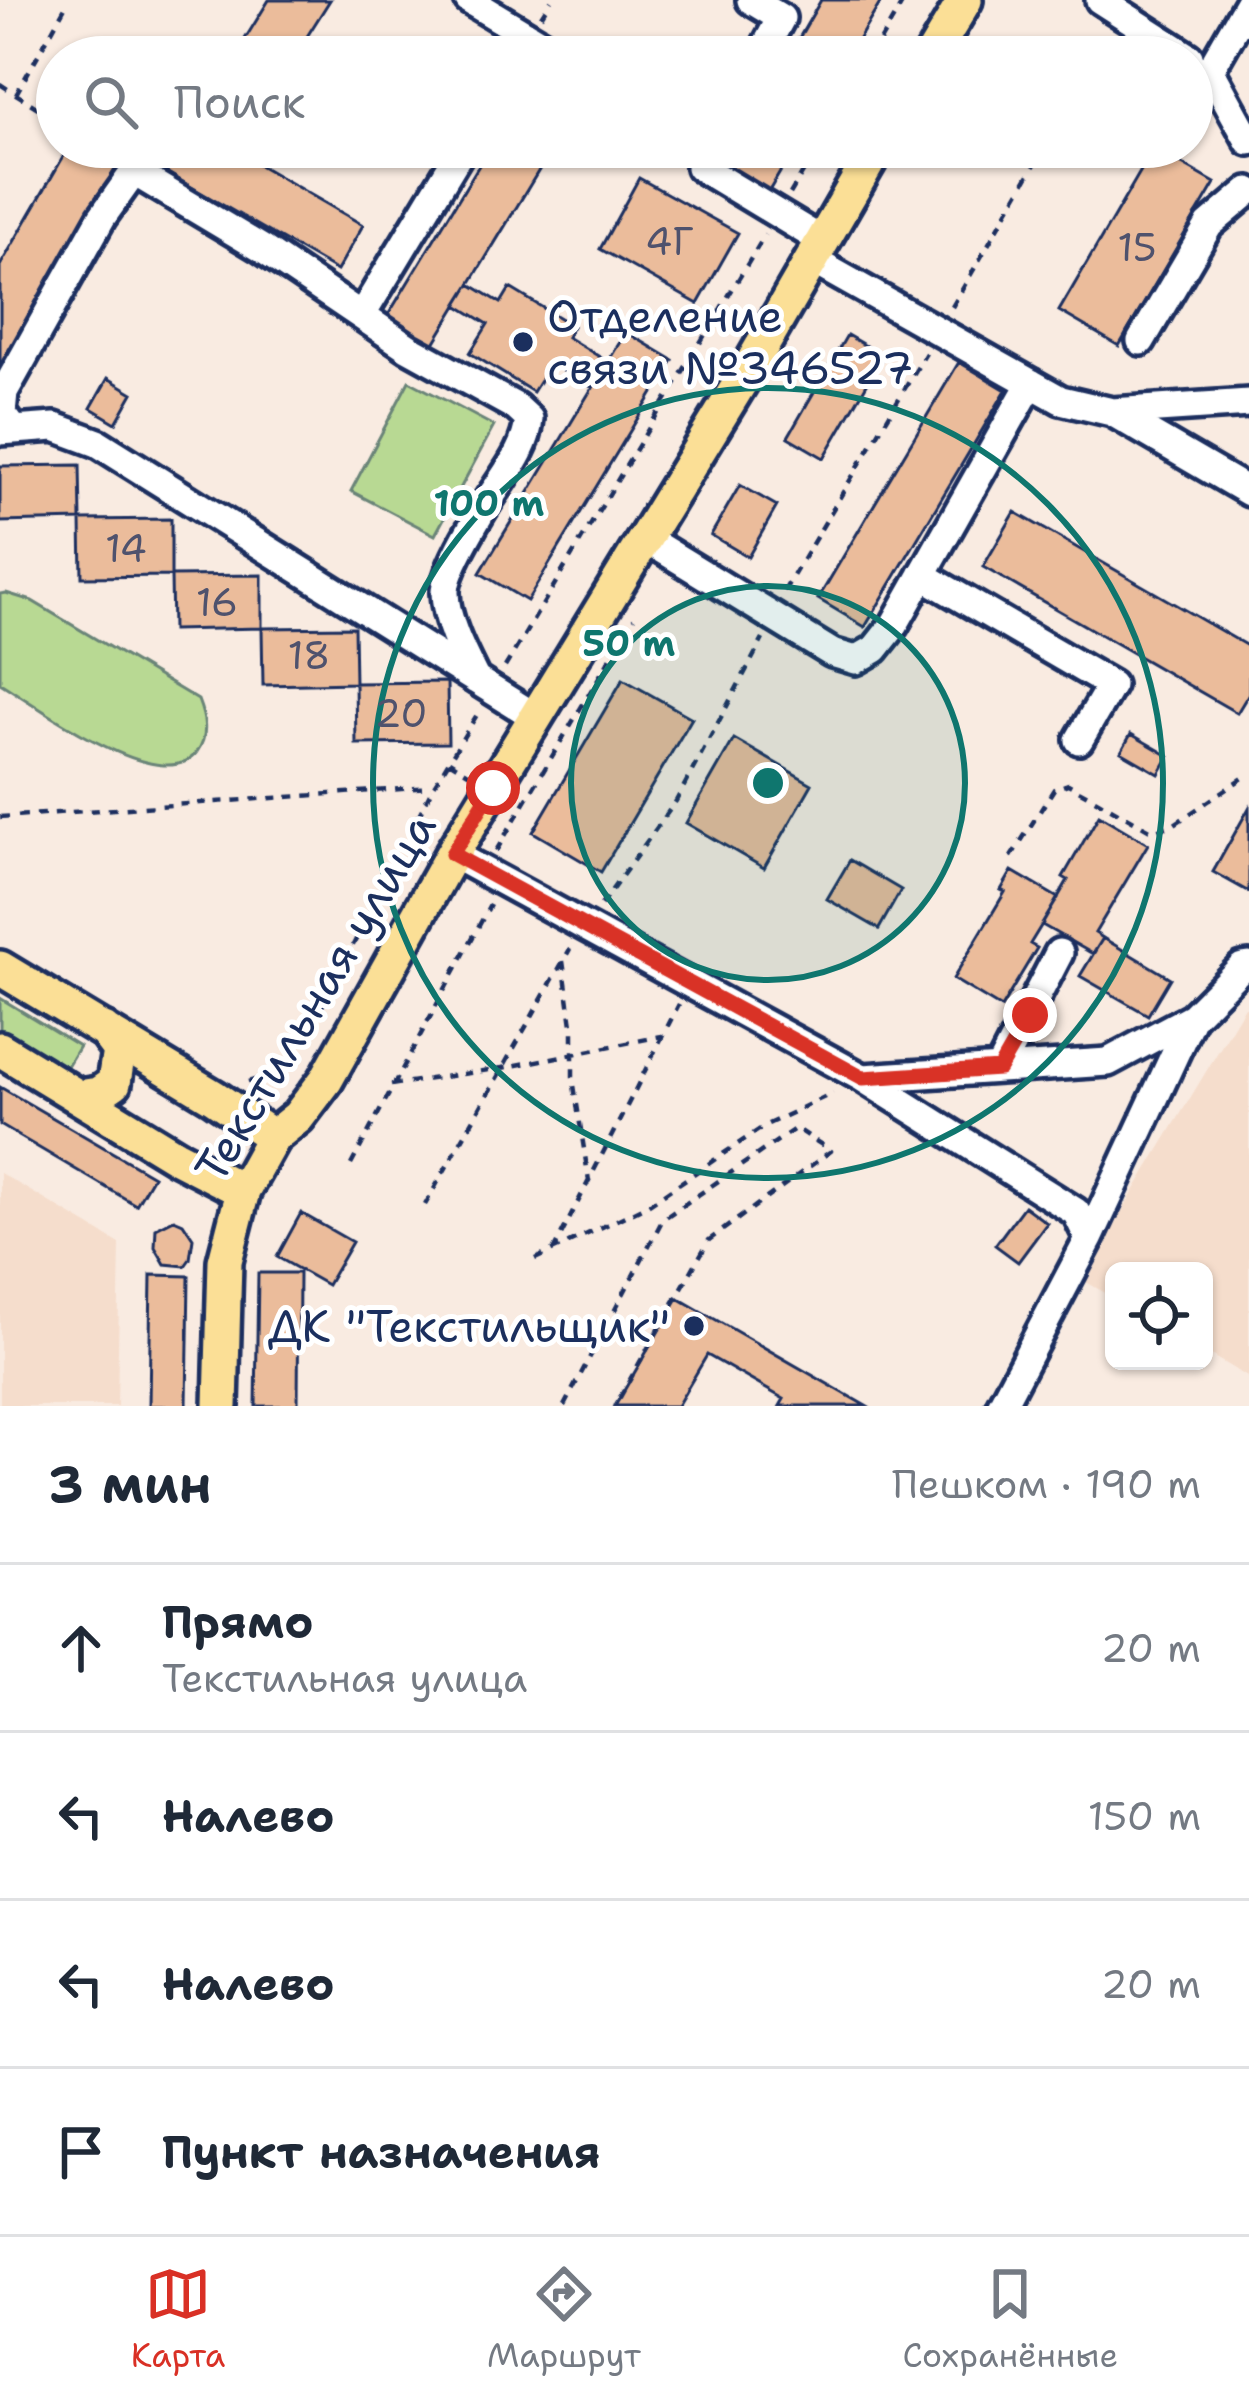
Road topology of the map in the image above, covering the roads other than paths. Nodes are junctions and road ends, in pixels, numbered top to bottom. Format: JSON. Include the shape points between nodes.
{"nodes":[{"id":1,"x":470,"y":0,"type":"edge"},
{"id":2,"x":751,"y":0,"type":"edge"},
{"id":3,"x":965,"y":0,"type":"edge"},
{"id":4,"x":1100,"y":0,"type":"edge"},
{"id":5,"x":1249,"y":2,"type":"edge"},
{"id":6,"x":511,"y":36,"type":"edge"},
{"id":7,"x":771,"y":36,"type":"edge"},
{"id":8,"x":944,"y":36,"type":"edge"},
{"id":9,"x":1156,"y":36,"type":"edge"},
{"id":10,"x":1213,"y":44,"type":"edge"},
{"id":11,"x":1213,"y":86,"type":"edge"},
{"id":12,"x":1249,"y":141,"type":"edge"},
{"id":13,"x":450,"y":168,"type":"edge"},
{"id":14,"x":716,"y":168,"type":"edge"},
{"id":15,"x":864,"y":168,"type":"edge"},
{"id":16,"x":1249,"y":191,"type":"edge"},
{"id":17,"x":815,"y":250,"type":"junction"},
{"id":18,"x":363,"y":314,"type":"junction"},
{"id":19,"x":1141,"y":341,"type":"dead end"},
{"id":20,"x":1031,"y":383,"type":"junction"},
{"id":21,"x":1249,"y":403,"type":"edge"},
{"id":22,"x":1112,"y":412,"type":"junction"},
{"id":23,"x":7,"y":430,"type":"edge"},
{"id":24,"x":1249,"y":492,"type":"edge"},
{"id":25,"x":646,"y":538,"type":"junction"},
{"id":26,"x":922,"y":575,"type":"junction"},
{"id":27,"x":483,"y":686,"type":"junction"},
{"id":28,"x":537,"y":718,"type":"junction"},
{"id":29,"x":1079,"y":740,"type":"dead end"},
{"id":30,"x":452,"y":854,"type":"junction"},
{"id":31,"x":1060,"y":953,"type":"dead end"},
{"id":32,"x":1249,"y":965,"type":"edge"},
{"id":33,"x":0,"y":968,"type":"edge"},
{"id":34,"x":1192,"y":1017,"type":"junction"},
{"id":35,"x":104,"y":1030,"type":"junction"},
{"id":36,"x":0,"y":1049,"type":"edge"},
{"id":37,"x":999,"y":1069,"type":"junction"},
{"id":38,"x":863,"y":1078,"type":"junction"},
{"id":39,"x":80,"y":1097,"type":"junction"},
{"id":40,"x":273,"y":1137,"type":"junction"},
{"id":41,"x":243,"y":1191,"type":"junction"},
{"id":42,"x":1089,"y":1239,"type":"junction"},
{"id":43,"x":221,"y":1406,"type":"edge"},
{"id":44,"x":1001,"y":1406,"type":"edge"}],
"edges":[{"from":1,"to":6,"type":"street"},
{"from":2,"to":7,"type":"street","via":[[781,18]]},
{"from":3,"to":8,"type":"main road"},
{"from":4,"to":9,"type":"street"},
{"from":5,"to":10,"type":"street"},
{"from":11,"to":12,"type":"street"},
{"from":13,"to":18,"type":"street"},
{"from":14,"to":17,"type":"street"},
{"from":15,"to":17,"type":"main road","name":"Текстильная улица"},
{"from":16,"to":19,"type":"street","via":[[1209,225]]},
{"from":17,"to":20,"type":"street"},
{"from":17,"to":25,"type":"main road","name":"Текстильная улица"},
{"from":18,"to":23,"type":"street","via":[[134,172],[4,392]]},
{"from":18,"to":27,"type":"street","via":[[529,419],[528,435],[450,567],[445,592],[461,650]]},
{"from":20,"to":22,"type":"street"},
{"from":20,"to":26,"type":"street"},
{"from":21,"to":22,"type":"street"},
{"from":22,"to":24,"type":"street"},
{"from":23,"to":27,"type":"street","via":[[55,427],[98,443]]},
{"from":25,"to":26,"type":"street","via":[[832,653],[856,660],[894,625]]},
{"from":25,"to":28,"type":"main road","name":"Текстильная улица"},
{"from":26,"to":29,"type":"street","via":[[1111,685]]},
{"from":27,"to":28,"type":"street"},
{"from":28,"to":30,"type":"main road","name":"Текстильная улица"},
{"from":30,"to":38,"type":"street"},
{"from":30,"to":40,"type":"main road","name":"Текстильная улица","via":[[326,1080]]},
{"from":31,"to":37,"type":"street"},
{"from":32,"to":34,"type":"street"},
{"from":33,"to":35,"type":"main road"},
{"from":34,"to":37,"type":"street","via":[[1108,1062]]},
{"from":34,"to":42,"type":"street"},
{"from":35,"to":39,"type":"main road","via":[[119,1050],[114,1083]]},
{"from":35,"to":40,"type":"main road"},
{"from":36,"to":39,"type":"main road"},
{"from":37,"to":38,"type":"street"},
{"from":38,"to":42,"type":"street","via":[[1076,1212]]},
{"from":39,"to":41,"type":"main road"},
{"from":40,"to":41,"type":"main road","name":"Текстильная улица"},
{"from":41,"to":43,"type":"main road","name":"Текстильная улица","via":[[225,1261]]},
{"from":42,"to":44,"type":"street"}]}
